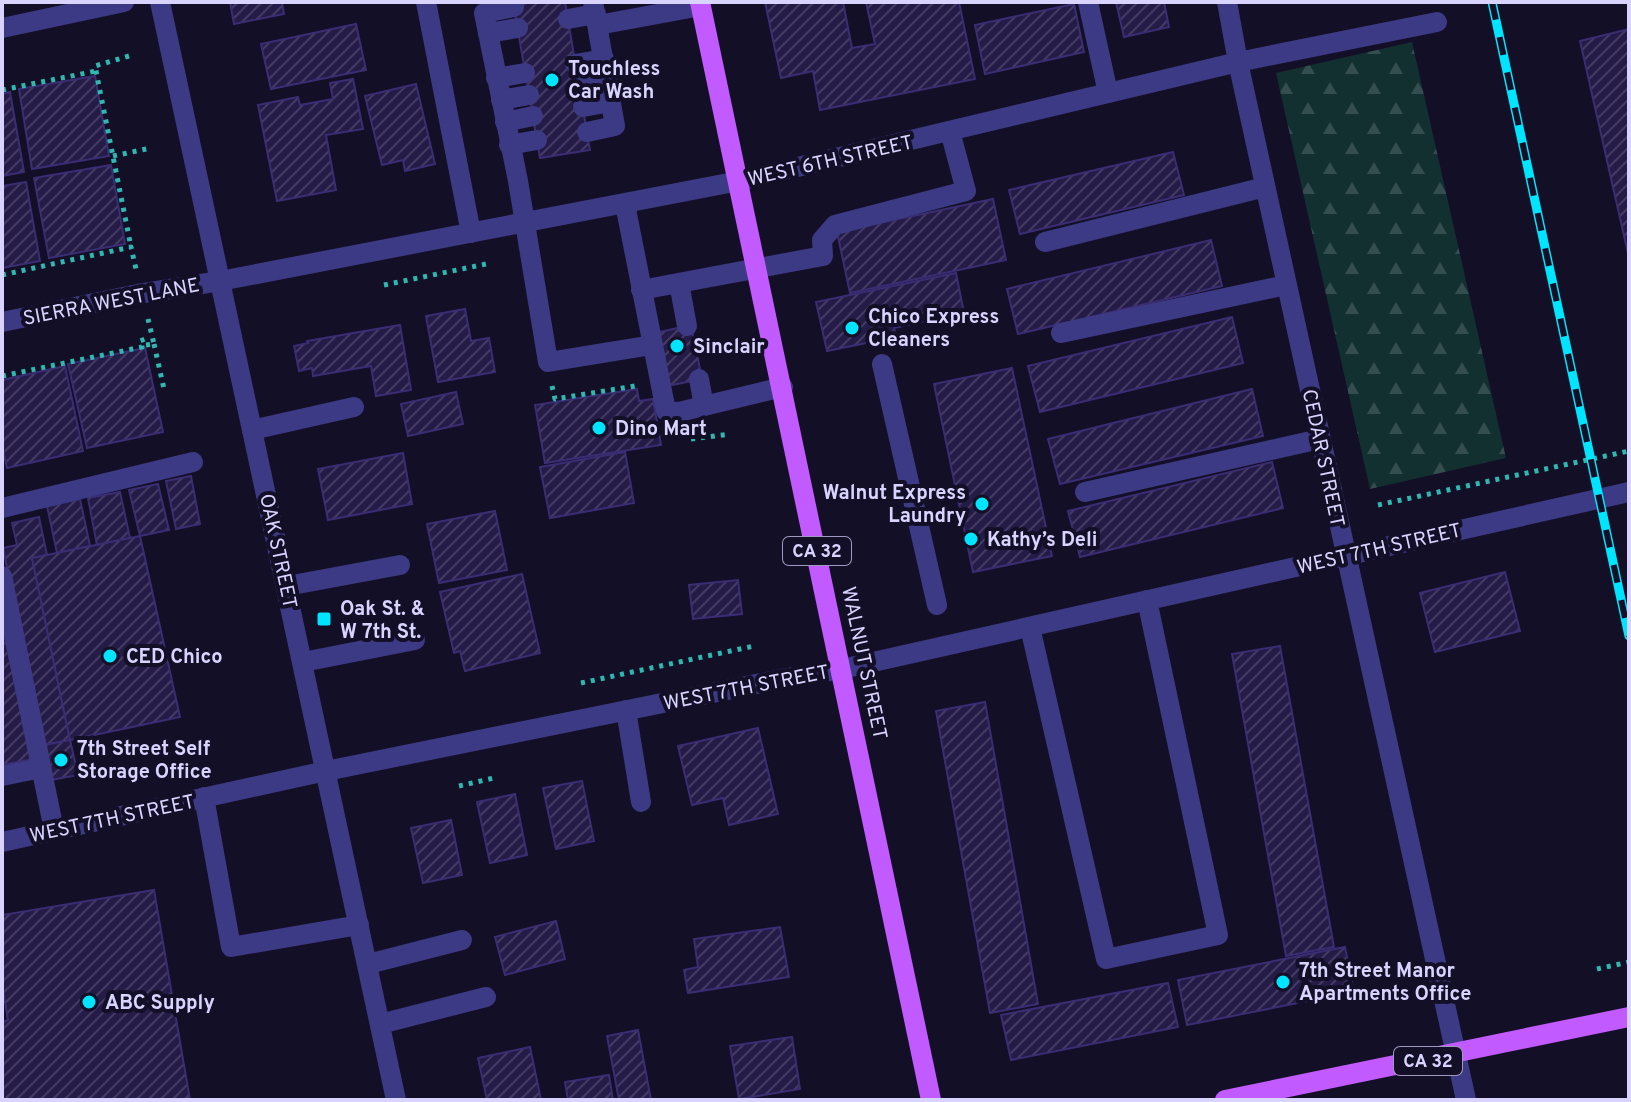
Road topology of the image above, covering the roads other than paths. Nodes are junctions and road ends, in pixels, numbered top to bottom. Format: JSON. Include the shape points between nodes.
{"nodes":[{"id":1,"x":124,"y":2,"type":"edge"},
{"id":2,"x":160,"y":2,"type":"edge"},
{"id":3,"x":1088,"y":2,"type":"edge"},
{"id":4,"x":1227,"y":2,"type":"edge"},
{"id":5,"x":431,"y":3,"type":"edge"},
{"id":6,"x":700,"y":4,"type":"edge"},
{"id":7,"x":514,"y":7,"type":"dead end"},
{"id":8,"x":596,"y":14,"type":"edge"},
{"id":9,"x":568,"y":19,"type":"dead end"},
{"id":10,"x":1437,"y":22,"type":"dead end"},
{"id":11,"x":2,"y":28,"type":"edge"},
{"id":12,"x":518,"y":28,"type":"dead end"},
{"id":13,"x":488,"y":33,"type":"junction"},
{"id":14,"x":604,"y":59,"type":"junction"},
{"id":15,"x":1238,"y":62,"type":"junction"},
{"id":16,"x":575,"y":64,"type":"dead end"},
{"id":17,"x":525,"y":73,"type":"dead end"},
{"id":18,"x":496,"y":78,"type":"junction"},
{"id":19,"x":608,"y":82,"type":"junction"},
{"id":20,"x":579,"y":86,"type":"dead end"},
{"id":21,"x":1108,"y":93,"type":"junction"},
{"id":22,"x":529,"y":95,"type":"dead end"},
{"id":23,"x":501,"y":100,"type":"junction"},
{"id":24,"x":611,"y":102,"type":"junction"},
{"id":25,"x":583,"y":107,"type":"dead end"},
{"id":26,"x":533,"y":116,"type":"dead end"},
{"id":27,"x":505,"y":122,"type":"junction"},
{"id":28,"x":950,"y":131,"type":"junction"},
{"id":29,"x":587,"y":132,"type":"dead end"},
{"id":30,"x":537,"y":140,"type":"dead end"},
{"id":31,"x":509,"y":145,"type":"junction"},
{"id":32,"x":739,"y":181,"type":"junction"},
{"id":33,"x":1265,"y":187,"type":"junction"},
{"id":34,"x":625,"y":204,"type":"junction"},
{"id":35,"x":525,"y":222,"type":"junction"},
{"id":36,"x":471,"y":233,"type":"junction"},
{"id":37,"x":1045,"y":242,"type":"dead end"},
{"id":38,"x":758,"y":269,"type":"junction"},
{"id":39,"x":220,"y":281,"type":"junction"},
{"id":40,"x":679,"y":283,"type":"junction"},
{"id":41,"x":1286,"y":285,"type":"junction"},
{"id":42,"x":648,"y":289,"type":"junction"},
{"id":43,"x":2,"y":322,"type":"edge"},
{"id":44,"x":687,"y":326,"type":"dead end"},
{"id":45,"x":1061,"y":333,"type":"dead end"},
{"id":46,"x":657,"y":338,"type":"junction"},
{"id":47,"x":882,"y":364,"type":"dead end"},
{"id":48,"x":699,"y":379,"type":"dead end"},
{"id":49,"x":673,"y":385,"type":"dead end"},
{"id":50,"x":783,"y":387,"type":"junction"},
{"id":51,"x":704,"y":406,"type":"junction"},
{"id":52,"x":354,"y":407,"type":"dead end"},
{"id":53,"x":679,"y":412,"type":"junction"},
{"id":54,"x":252,"y":430,"type":"junction"},
{"id":55,"x":1320,"y":439,"type":"junction"},
{"id":56,"x":193,"y":462,"type":"dead end"},
{"id":57,"x":1085,"y":492,"type":"dead end"},
{"id":58,"x":1629,"y":492,"type":"edge"},
{"id":59,"x":2,"y":508,"type":"edge"},
{"id":60,"x":1345,"y":556,"type":"junction"},
{"id":61,"x":400,"y":565,"type":"dead end"},
{"id":62,"x":2,"y":576,"type":"edge"},
{"id":63,"x":287,"y":586,"type":"junction"},
{"id":64,"x":1147,"y":600,"type":"junction"},
{"id":65,"x":937,"y":605,"type":"dead end"},
{"id":66,"x":1030,"y":627,"type":"junction"},
{"id":67,"x":415,"y":640,"type":"dead end"},
{"id":68,"x":303,"y":662,"type":"junction"},
{"id":69,"x":842,"y":669,"type":"junction"},
{"id":70,"x":626,"y":710,"type":"junction"},
{"id":71,"x":41,"y":768,"type":"junction"},
{"id":72,"x":326,"y":771,"type":"junction"},
{"id":73,"x":2,"y":776,"type":"edge"},
{"id":74,"x":204,"y":797,"type":"junction"},
{"id":75,"x":641,"y":802,"type":"dead end"},
{"id":76,"x":54,"y":830,"type":"junction"},
{"id":77,"x":2,"y":842,"type":"edge"},
{"id":78,"x":359,"y":925,"type":"junction"},
{"id":79,"x":462,"y":940,"type":"dead end"},
{"id":80,"x":368,"y":964,"type":"junction"},
{"id":81,"x":486,"y":997,"type":"dead end"},
{"id":82,"x":1629,"y":1017,"type":"edge"},
{"id":83,"x":380,"y":1024,"type":"junction"},
{"id":84,"x":1457,"y":1055,"type":"junction"},
{"id":85,"x":396,"y":1100,"type":"edge"},
{"id":86,"x":931,"y":1100,"type":"edge"},
{"id":87,"x":1225,"y":1100,"type":"edge"},
{"id":88,"x":1466,"y":1100,"type":"edge"}],
"edges":[{"from":1,"to":11,"type":"street"},
{"from":2,"to":39,"type":"street","name":"OAK STREET"},
{"from":3,"to":21,"type":"street"},
{"from":4,"to":15,"type":"street","name":"CEDAR STREET"},
{"from":5,"to":36,"type":"street"},
{"from":6,"to":8,"type":"street"},
{"from":6,"to":32,"type":"main road","name":"WALNUT STREET","number":"CA 32"},
{"from":7,"to":13,"type":"street","via":[[484,13]]},
{"from":8,"to":9,"type":"street"},
{"from":8,"to":14,"type":"street"},
{"from":10,"to":15,"type":"street","name":"WEST 6TH STREET"},
{"from":12,"to":13,"type":"street"},
{"from":13,"to":18,"type":"street"},
{"from":14,"to":16,"type":"street"},
{"from":14,"to":19,"type":"street"},
{"from":15,"to":21,"type":"street","name":"WEST 6TH STREET"},
{"from":15,"to":33,"type":"street","name":"CEDAR STREET"},
{"from":17,"to":18,"type":"street"},
{"from":18,"to":23,"type":"street"},
{"from":19,"to":20,"type":"street"},
{"from":19,"to":24,"type":"street"},
{"from":21,"to":28,"type":"street","name":"WEST 6TH STREET"},
{"from":22,"to":23,"type":"street"},
{"from":23,"to":27,"type":"street"},
{"from":24,"to":25,"type":"street"},
{"from":24,"to":29,"type":"street","via":[[615,126]]},
{"from":26,"to":27,"type":"street"},
{"from":27,"to":31,"type":"street"},
{"from":28,"to":32,"type":"street","name":"WEST 6TH STREET"},
{"from":28,"to":38,"type":"street","via":[[966,191],[835,225],[822,240],[823,256]]},
{"from":30,"to":31,"type":"street"},
{"from":31,"to":35,"type":"street"},
{"from":32,"to":34,"type":"street","name":"WEST 6TH STREET"},
{"from":32,"to":38,"type":"main road","name":"WALNUT STREET","number":"CA 32"},
{"from":33,"to":37,"type":"street"},
{"from":33,"to":41,"type":"street","name":"CEDAR STREET"},
{"from":34,"to":35,"type":"street","name":"WEST 6TH STREET"},
{"from":34,"to":42,"type":"street"},
{"from":35,"to":36,"type":"street","name":"WEST 6TH STREET"},
{"from":35,"to":46,"type":"street","via":[[548,362]]},
{"from":36,"to":39,"type":"street","name":"WEST 6TH STREET"},
{"from":38,"to":40,"type":"street"},
{"from":38,"to":50,"type":"main road","name":"WALNUT STREET","number":"CA 32"},
{"from":39,"to":43,"type":"street","name":"SIERRA WEST LANE"},
{"from":39,"to":54,"type":"street","name":"OAK STREET"},
{"from":40,"to":42,"type":"street"},
{"from":40,"to":44,"type":"street"},
{"from":41,"to":45,"type":"street"},
{"from":41,"to":55,"type":"street","name":"CEDAR STREET"},
{"from":42,"to":46,"type":"street"},
{"from":46,"to":53,"type":"street","via":[[666,411]]},
{"from":47,"to":65,"type":"street"},
{"from":48,"to":51,"type":"street"},
{"from":49,"to":53,"type":"street"},
{"from":50,"to":51,"type":"street"},
{"from":50,"to":69,"type":"main road","name":"WALNUT STREET","number":"CA 32"},
{"from":51,"to":53,"type":"street"},
{"from":52,"to":54,"type":"street"},
{"from":54,"to":63,"type":"street","name":"OAK STREET"},
{"from":55,"to":57,"type":"street"},
{"from":55,"to":60,"type":"street","name":"CEDAR STREET"},
{"from":56,"to":59,"type":"street"},
{"from":58,"to":60,"type":"street","name":"WEST 7TH STREET"},
{"from":60,"to":64,"type":"street","name":"WEST 7TH STREET"},
{"from":60,"to":84,"type":"street","name":"CEDAR STREET"},
{"from":61,"to":63,"type":"street"},
{"from":62,"to":71,"type":"street"},
{"from":63,"to":68,"type":"street","name":"OAK STREET"},
{"from":64,"to":66,"type":"street","name":"WEST 7TH STREET"},
{"from":64,"to":66,"type":"street","via":[[1218,935],[1106,959]]},
{"from":66,"to":69,"type":"street","name":"WEST 7TH STREET"},
{"from":67,"to":68,"type":"street"},
{"from":68,"to":72,"type":"street","name":"OAK STREET"},
{"from":69,"to":70,"type":"street","name":"WEST 7TH STREET"},
{"from":69,"to":86,"type":"main road","name":"WALNUT STREET","number":"CA 32"},
{"from":70,"to":72,"type":"street","name":"WEST 7TH STREET"},
{"from":70,"to":75,"type":"street"},
{"from":71,"to":73,"type":"street"},
{"from":71,"to":76,"type":"street"},
{"from":72,"to":74,"type":"street","name":"WEST 7TH STREET"},
{"from":72,"to":78,"type":"street","name":"OAK STREET"},
{"from":74,"to":76,"type":"street","name":"WEST 7TH STREET"},
{"from":74,"to":78,"type":"street","via":[[231,947]]},
{"from":76,"to":77,"type":"street","name":"WEST 7TH STREET"},
{"from":78,"to":80,"type":"street","name":"OAK STREET"},
{"from":79,"to":80,"type":"street"},
{"from":80,"to":83,"type":"street","name":"OAK STREET"},
{"from":81,"to":83,"type":"street"},
{"from":82,"to":84,"type":"main road","number":"CA 32"},
{"from":83,"to":85,"type":"street","name":"OAK STREET"},
{"from":84,"to":87,"type":"main road","number":"CA 32"},
{"from":84,"to":88,"type":"street","name":"CEDAR STREET"}]}
